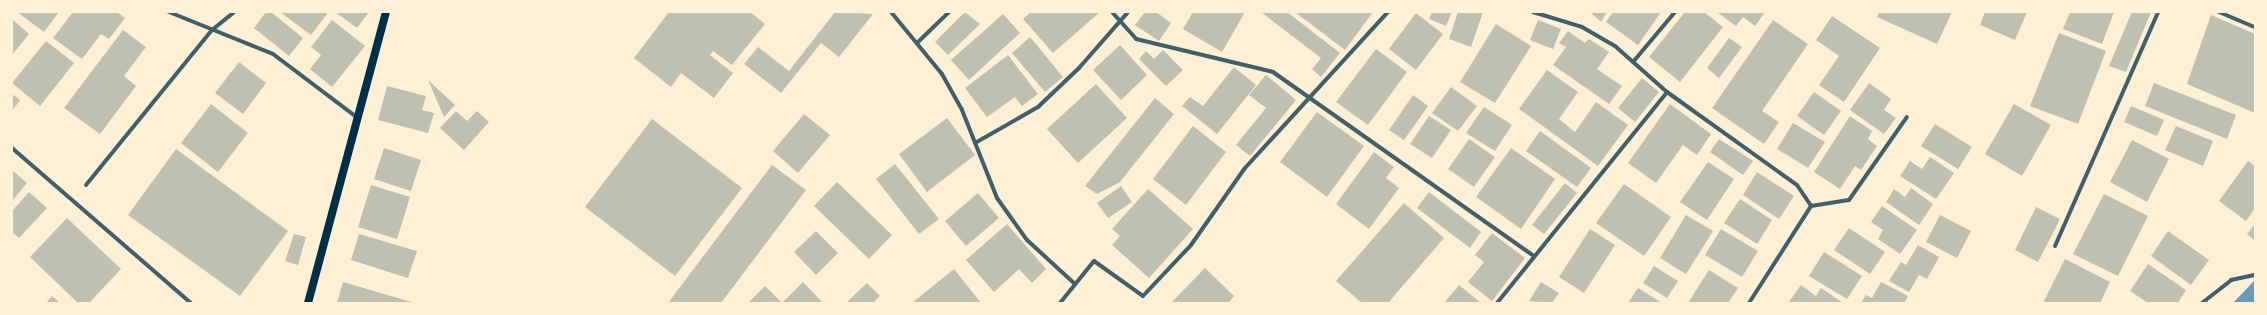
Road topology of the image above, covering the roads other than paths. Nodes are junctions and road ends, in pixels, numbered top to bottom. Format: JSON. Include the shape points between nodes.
{"nodes":[{"id":1,"x":169,"y":12,"type":"edge"},
{"id":2,"x":234,"y":12,"type":"edge"},
{"id":3,"x":386,"y":12,"type":"edge"},
{"id":4,"x":891,"y":12,"type":"edge"},
{"id":5,"x":949,"y":12,"type":"edge"},
{"id":6,"x":1112,"y":12,"type":"edge"},
{"id":7,"x":1128,"y":12,"type":"edge"},
{"id":8,"x":1388,"y":12,"type":"edge"},
{"id":9,"x":1533,"y":12,"type":"edge"},
{"id":10,"x":1675,"y":12,"type":"edge"},
{"id":11,"x":2158,"y":12,"type":"edge"},
{"id":12,"x":2219,"y":12,"type":"edge"},
{"id":13,"x":1120,"y":22,"type":"junction"},
{"id":14,"x":2255,"y":27,"type":"edge"},
{"id":15,"x":212,"y":30,"type":"junction"},
{"id":16,"x":918,"y":42,"type":"junction"},
{"id":17,"x":1633,"y":62,"type":"junction"},
{"id":18,"x":1667,"y":92,"type":"junction"},
{"id":19,"x":1309,"y":94,"type":"junction"},
{"id":20,"x":1907,"y":117,"type":"dead end"},
{"id":21,"x":358,"y":118,"type":"junction"},
{"id":22,"x":975,"y":143,"type":"junction"},
{"id":23,"x":12,"y":148,"type":"edge"},
{"id":24,"x":86,"y":185,"type":"dead end"},
{"id":25,"x":1811,"y":206,"type":"junction"},
{"id":26,"x":2055,"y":246,"type":"dead end"},
{"id":27,"x":1534,"y":256,"type":"junction"},
{"id":28,"x":2255,"y":275,"type":"edge"},
{"id":29,"x":1075,"y":284,"type":"junction"},
{"id":30,"x":191,"y":303,"type":"edge"},
{"id":31,"x":308,"y":303,"type":"edge"},
{"id":32,"x":1060,"y":303,"type":"edge"},
{"id":33,"x":1497,"y":303,"type":"edge"},
{"id":34,"x":1749,"y":303,"type":"edge"},
{"id":35,"x":2202,"y":303,"type":"edge"}],
"edges":[{"from":1,"to":15,"type":"street"},
{"from":2,"to":15,"type":"street"},
{"from":3,"to":21,"type":"main road"},
{"from":4,"to":16,"type":"street"},
{"from":5,"to":16,"type":"street"},
{"from":6,"to":13,"type":"street"},
{"from":7,"to":13,"type":"street"},
{"from":8,"to":19,"type":"street"},
{"from":9,"to":17,"type":"street","via":[[1582,27],[1616,46]]},
{"from":10,"to":17,"type":"street"},
{"from":11,"to":26,"type":"street"},
{"from":12,"to":14,"type":"street"},
{"from":13,"to":19,"type":"street","via":[[1136,39],[1274,72]]},
{"from":13,"to":22,"type":"street","via":[[1038,107]]},
{"from":15,"to":21,"type":"street","via":[[273,54]]},
{"from":15,"to":24,"type":"street"},
{"from":16,"to":22,"type":"street","via":[[942,74]]},
{"from":17,"to":18,"type":"street"},
{"from":18,"to":25,"type":"street","via":[[1797,185]]},
{"from":18,"to":27,"type":"street"},
{"from":19,"to":27,"type":"street"},
{"from":19,"to":29,"type":"street","via":[[1245,168],[1191,245],[1143,296],[1094,261]]},
{"from":20,"to":25,"type":"street","via":[[1849,200]]},
{"from":21,"to":31,"type":"main road"},
{"from":22,"to":29,"type":"street","via":[[997,198],[1027,240]]},
{"from":23,"to":30,"type":"street"},
{"from":25,"to":34,"type":"street"},
{"from":27,"to":33,"type":"street"},
{"from":28,"to":35,"type":"street","via":[[2231,280]]},
{"from":29,"to":32,"type":"street"}]}
